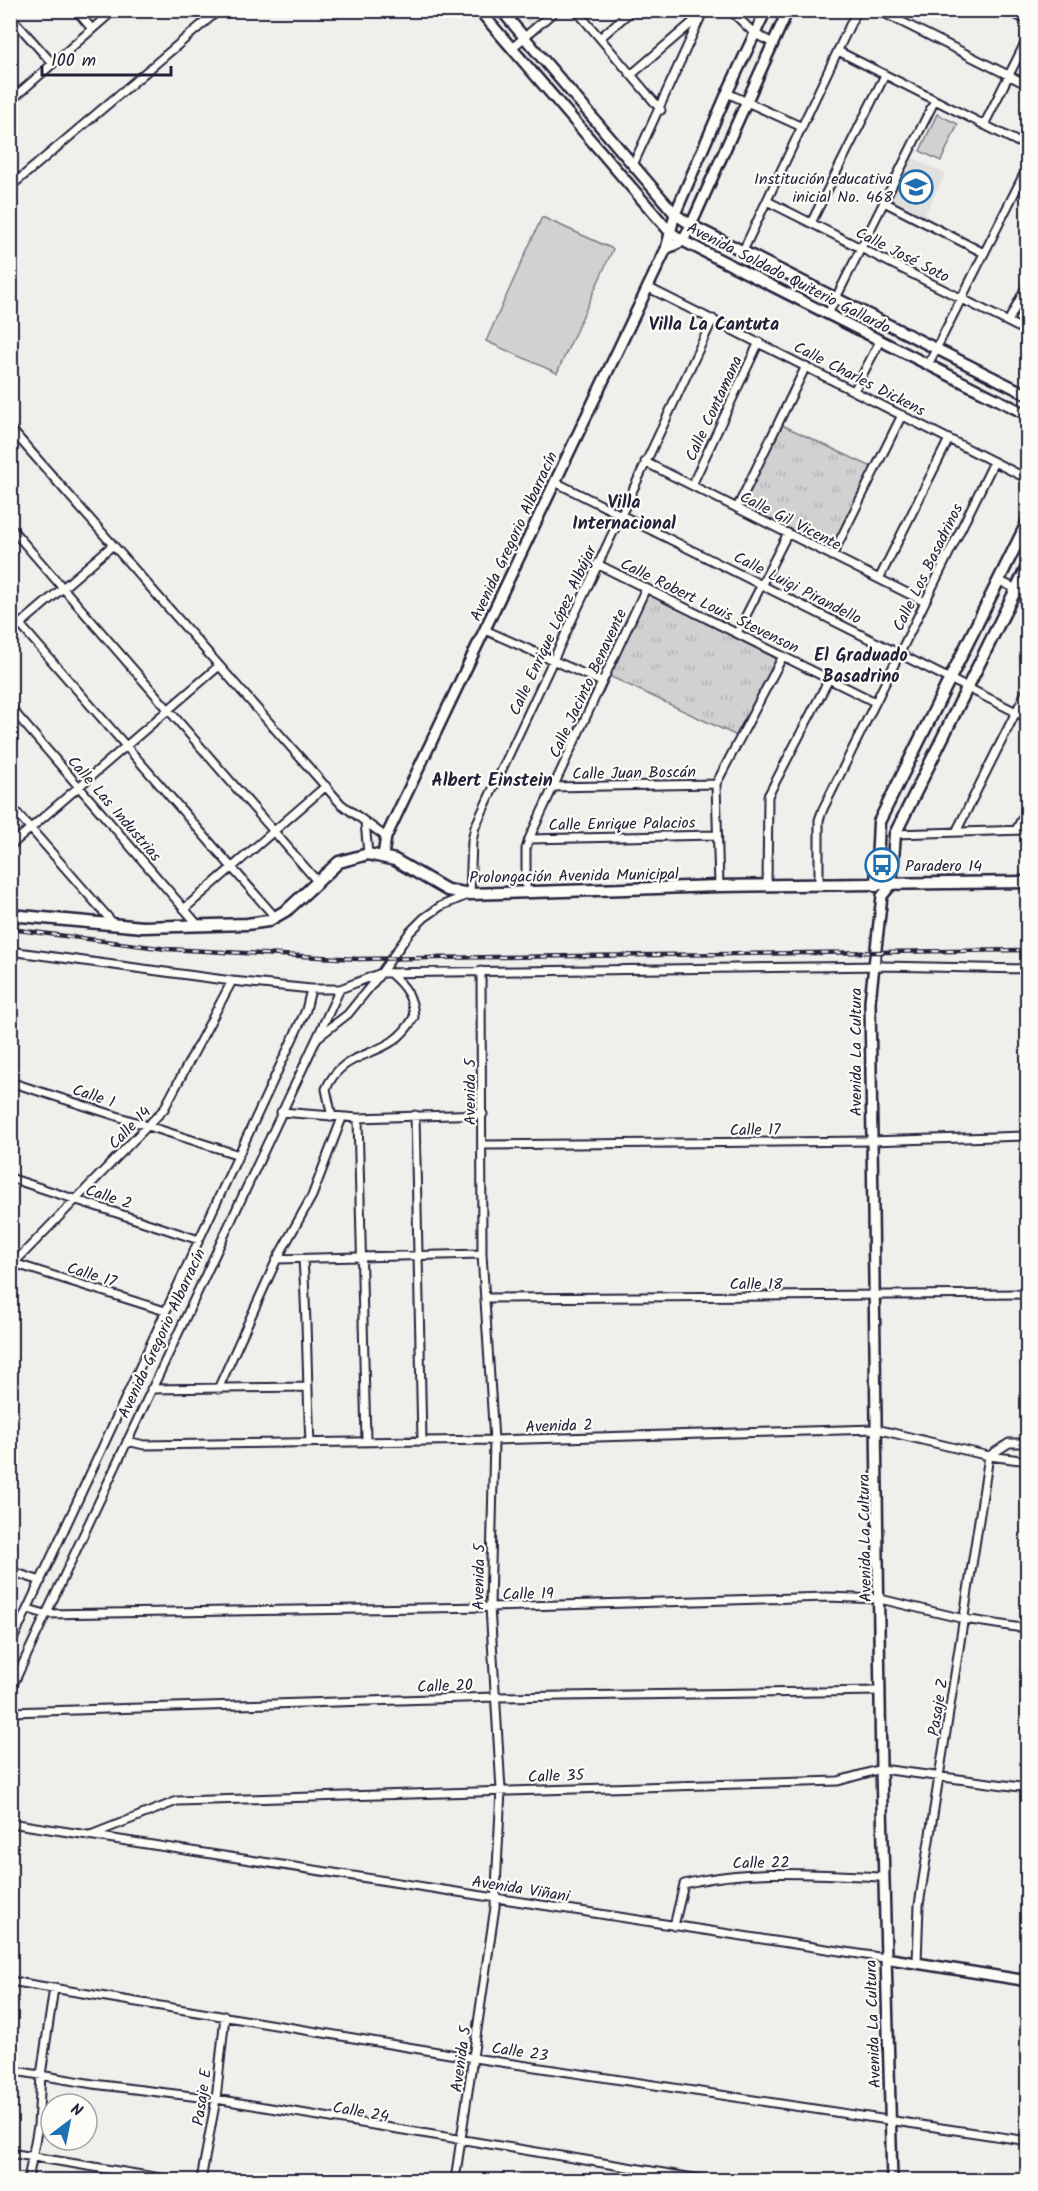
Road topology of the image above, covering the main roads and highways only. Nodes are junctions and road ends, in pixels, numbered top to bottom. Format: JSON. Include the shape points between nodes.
{"nodes":[{"id":1,"x":1028,"y":521,"type":"edge"},
{"id":2,"x":1028,"y":565,"type":"edge"},
{"id":3,"x":1028,"y":882,"type":"edge"},
{"id":4,"x":891,"y":885,"type":"junction"},
{"id":5,"x":876,"y":886,"type":"junction"},
{"id":6,"x":10,"y":915,"type":"edge"}],
"edges":[{"from":1,"to":5,"type":"main road","via":[[879,822]]},
{"from":2,"to":4,"type":"main road","via":[[895,834]]},
{"from":3,"to":4,"type":"main road","name":"Prolongación Avenida Municipal"},
{"from":4,"to":5,"type":"main road","name":"Prolongación Avenida Municipal"},
{"from":5,"to":6,"type":"main road","name":"Prolongación Avenida Municipal","via":[[719,886],[470,894],[447,890],[383,855],[368,854],[346,859],[275,917],[247,924],[115,926]]}]}
